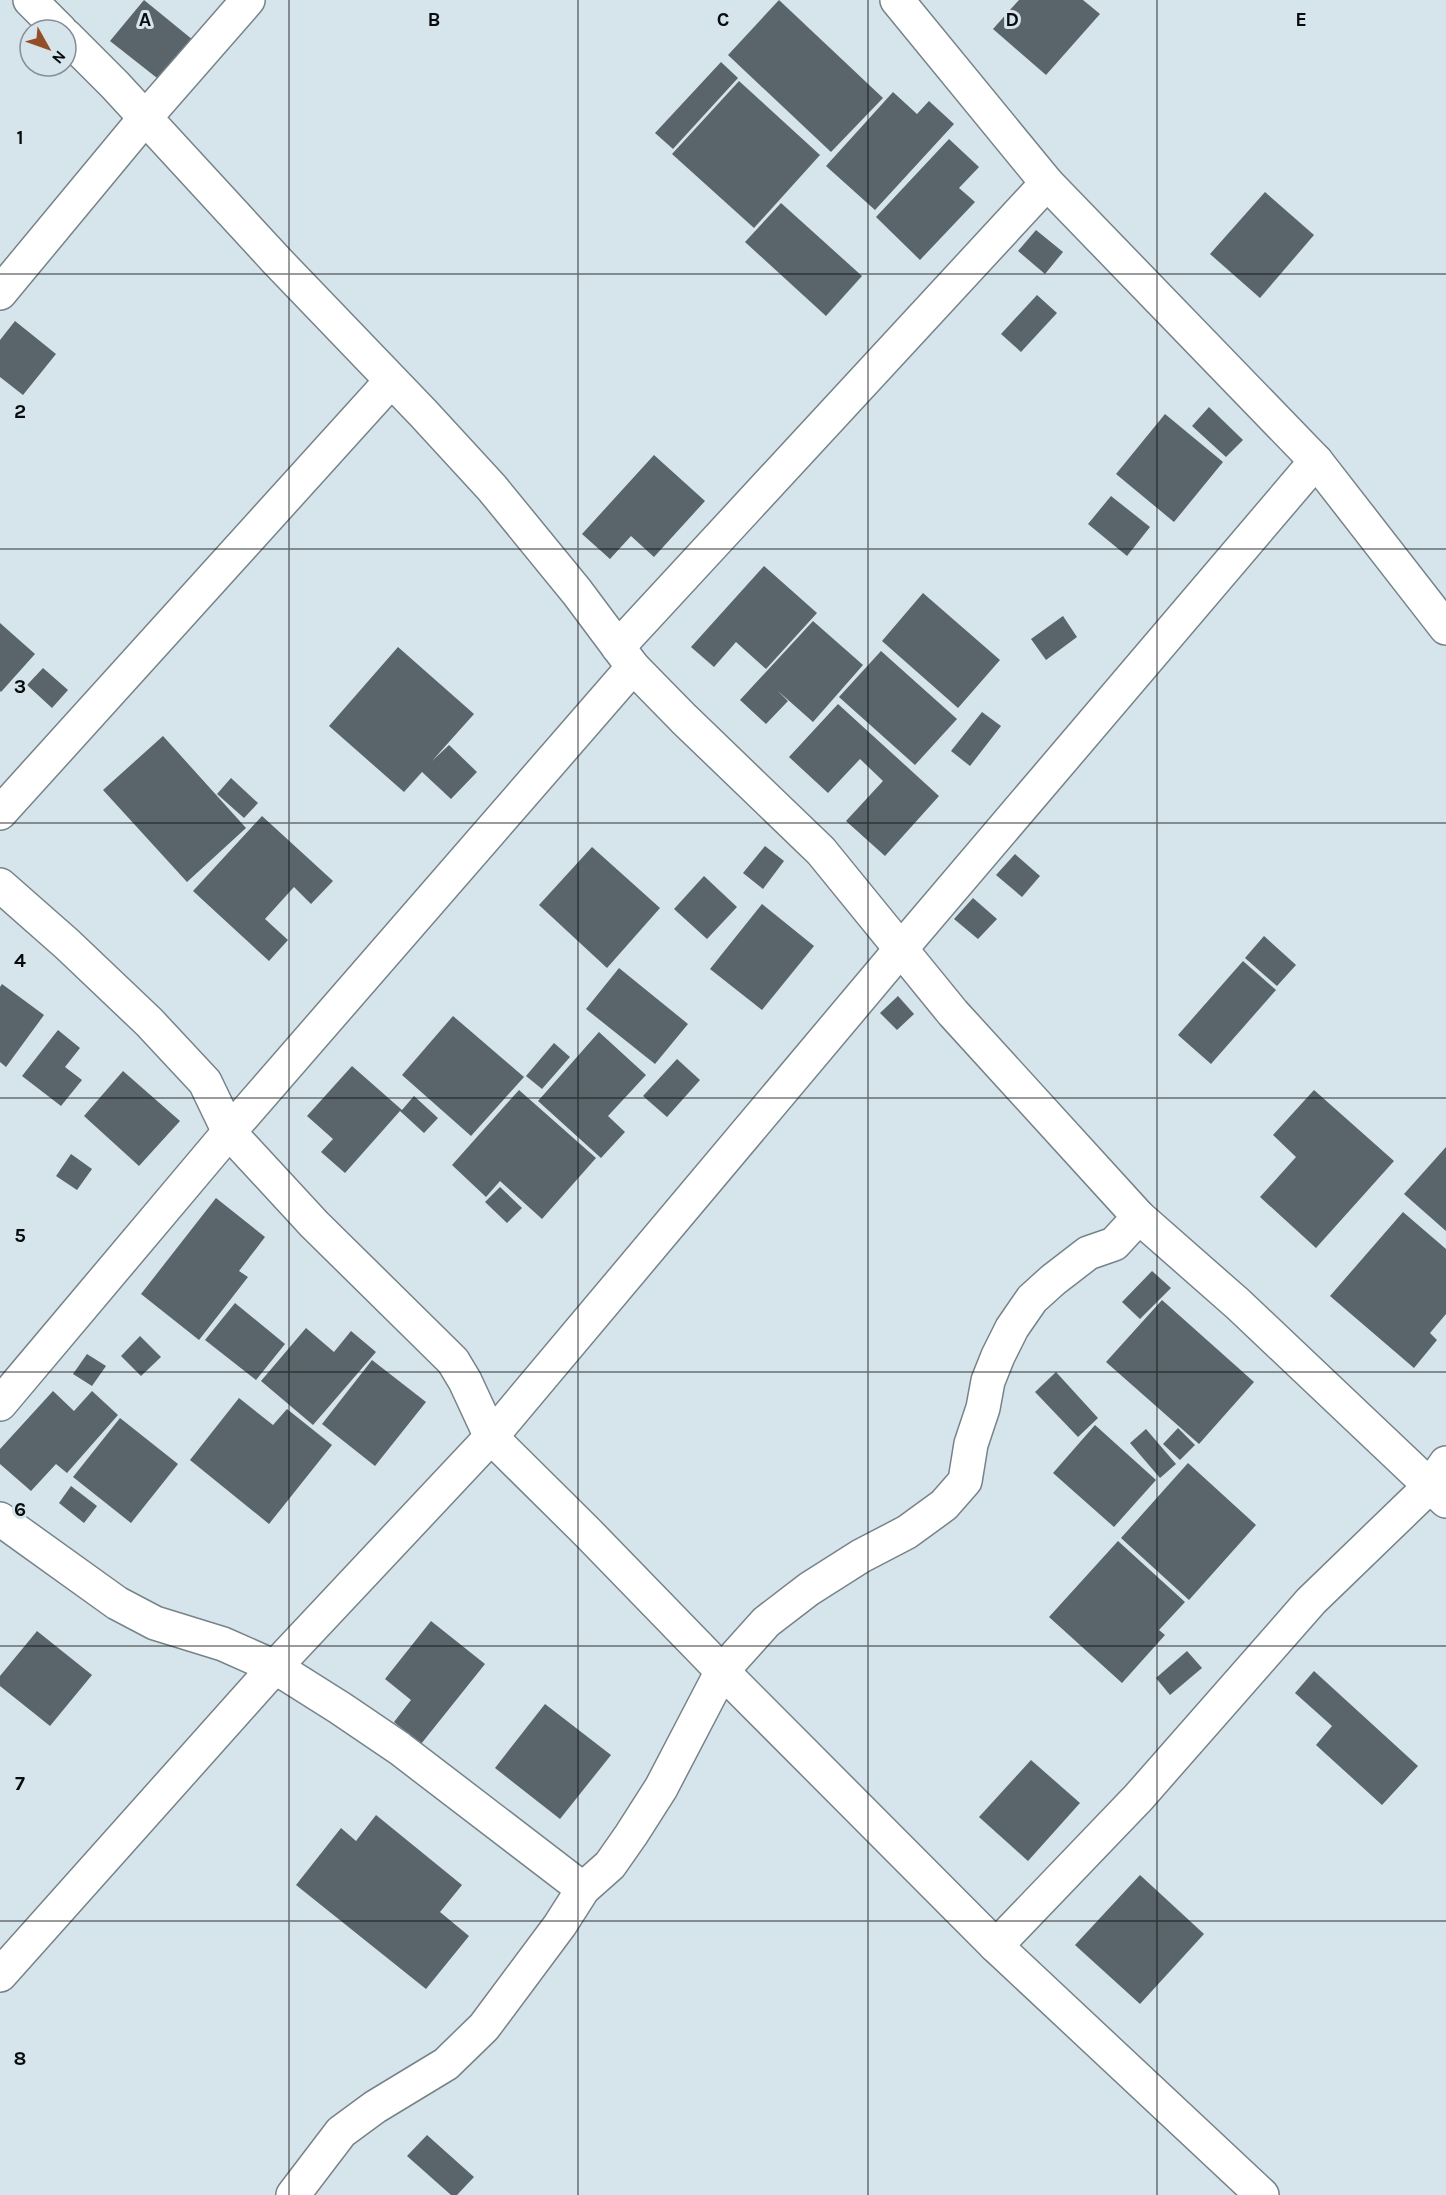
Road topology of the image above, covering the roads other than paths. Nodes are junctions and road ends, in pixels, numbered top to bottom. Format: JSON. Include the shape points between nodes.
{"nodes":[{"id":1,"x":30,"y":0,"type":"edge"},
{"id":2,"x":248,"y":0,"type":"edge"},
{"id":3,"x":897,"y":0,"type":"edge"},
{"id":4,"x":48,"y":18,"type":"edge"},
{"id":5,"x":78,"y":48,"type":"edge"},
{"id":6,"x":145,"y":118,"type":"junction"},
{"id":7,"x":1047,"y":183,"type":"junction"},
{"id":8,"x":0,"y":293,"type":"edge"},
{"id":9,"x":391,"y":381,"type":"junction"},
{"id":10,"x":1316,"y":461,"type":"junction"},
{"id":11,"x":1446,"y":628,"type":"edge"},
{"id":12,"x":625,"y":657,"type":"junction"},
{"id":13,"x":0,"y":813,"type":"edge"},
{"id":14,"x":0,"y":885,"type":"edge"},
{"id":15,"x":900,"y":950,"type":"junction"},
{"id":16,"x":229,"y":1132,"type":"junction"},
{"id":17,"x":1139,"y":1217,"type":"junction"},
{"id":18,"x":0,"y":1404,"type":"edge"},
{"id":19,"x":490,"y":1437,"type":"junction"},
{"id":20,"x":1441,"y":1484,"type":"edge"},
{"id":21,"x":0,"y":1519,"type":"edge"},
{"id":22,"x":275,"y":1667,"type":"junction"},
{"id":23,"x":722,"y":1671,"type":"junction"},
{"id":24,"x":583,"y":1889,"type":"junction"},
{"id":25,"x":996,"y":1946,"type":"junction"},
{"id":26,"x":0,"y":1975,"type":"edge"},
{"id":27,"x":293,"y":2195,"type":"edge"},
{"id":28,"x":1262,"y":2195,"type":"edge"}],
"edges":[{"from":1,"to":4,"type":"street"},
{"from":2,"to":6,"type":"street"},
{"from":3,"to":7,"type":"street"},
{"from":5,"to":6,"type":"street"},
{"from":6,"to":8,"type":"street"},
{"from":6,"to":9,"type":"street"},
{"from":7,"to":10,"type":"street"},
{"from":7,"to":12,"type":"street"},
{"from":9,"to":12,"type":"street","via":[[492,488]]},
{"from":9,"to":13,"type":"street"},
{"from":10,"to":11,"type":"street"},
{"from":10,"to":15,"type":"street"},
{"from":12,"to":15,"type":"street","via":[[821,851]]},
{"from":12,"to":16,"type":"street"},
{"from":14,"to":16,"type":"street","via":[[149,1022],[205,1082]]},
{"from":15,"to":17,"type":"street"},
{"from":15,"to":19,"type":"street"},
{"from":16,"to":18,"type":"street"},
{"from":16,"to":19,"type":"street","via":[[314,1224],[453,1361]]},
{"from":17,"to":20,"type":"street"},
{"from":17,"to":23,"type":"street","via":[[1114,1244],[1088,1253],[1053,1280],[1032,1299],[1012,1328],[988,1381],[965,1481],[944,1505],[907,1532],[809,1589],[766,1622]]},
{"from":19,"to":22,"type":"street"},
{"from":19,"to":23,"type":"street"},
{"from":20,"to":25,"type":"street","via":[[1311,1601],[1138,1798]]},
{"from":21,"to":22,"type":"street","via":[[117,1603],[155,1623],[223,1644]]},
{"from":22,"to":24,"type":"street","via":[[399,1748]]},
{"from":22,"to":26,"type":"street"},
{"from":23,"to":24,"type":"street","via":[[661,1788],[610,1865]]},
{"from":23,"to":25,"type":"street"},
{"from":24,"to":27,"type":"street","via":[[484,2027],[447,2064],[375,2107],[342,2132]]},
{"from":25,"to":28,"type":"street"}]}
